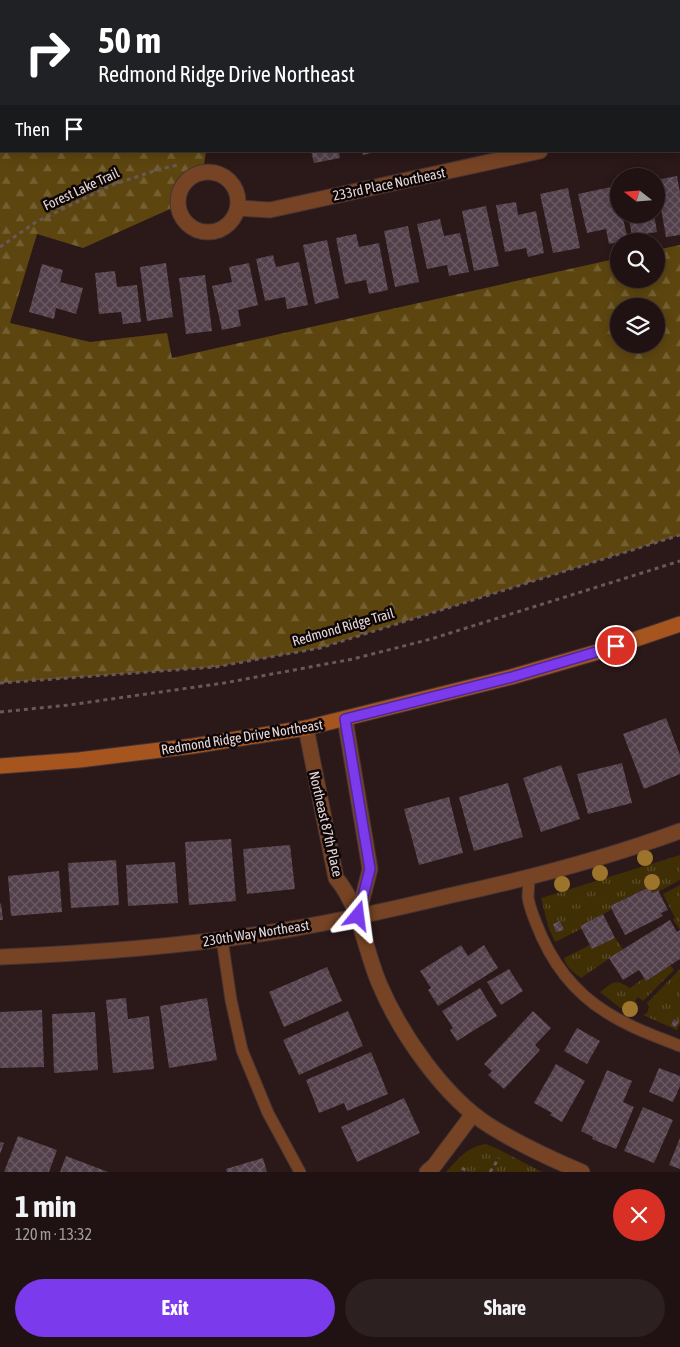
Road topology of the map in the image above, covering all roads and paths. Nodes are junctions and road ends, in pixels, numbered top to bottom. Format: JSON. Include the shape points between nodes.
{"nodes":[{"id":1,"x":535,"y":152,"type":"edge"},
{"id":2,"x":178,"y":165,"type":"dead end"},
{"id":3,"x":238,"y":208,"type":"dead end"},
{"id":4,"x":0,"y":247,"type":"edge"},
{"id":5,"x":680,"y":535,"type":"edge"},
{"id":6,"x":680,"y":561,"type":"edge"},
{"id":7,"x":680,"y":624,"type":"edge"},
{"id":8,"x":0,"y":683,"type":"edge"},
{"id":9,"x":0,"y":712,"type":"edge"},
{"id":10,"x":345,"y":719,"type":"junction"},
{"id":11,"x":306,"y":728,"type":"junction"},
{"id":12,"x":0,"y":766,"type":"edge"},
{"id":13,"x":680,"y":831,"type":"edge"},
{"id":14,"x":529,"y":878,"type":"junction"},
{"id":15,"x":358,"y":916,"type":"junction"},
{"id":16,"x":222,"y":939,"type":"junction"},
{"id":17,"x":0,"y":957,"type":"edge"},
{"id":18,"x":680,"y":1046,"type":"edge"},
{"id":19,"x":473,"y":1114,"type":"junction"},
{"id":20,"x":499,"y":1158,"type":"dead end"},
{"id":21,"x":462,"y":1168,"type":"dead end"},
{"id":22,"x":300,"y":1172,"type":"edge"},
{"id":23,"x":427,"y":1172,"type":"edge"},
{"id":24,"x":468,"y":1172,"type":"edge"},
{"id":25,"x":490,"y":1172,"type":"edge"},
{"id":26,"x":582,"y":1172,"type":"edge"}],
"edges":[{"from":1,"to":3,"type":"street","name":"233rd Place Northeast","via":[[270,210]]},
{"from":2,"to":4,"type":"path","name":"Forest Lake Trail","via":[[112,185],[36,222]]},
{"from":5,"to":8,"type":"path","name":"Redmond Ridge Trail","via":[[320,648],[215,667]]},
{"from":6,"to":9,"type":"path","name":"Redmond Ridge Trail","via":[[431,639],[353,660],[224,683]]},
{"from":7,"to":10,"type":"street","name":"Redmond Ridge Drive Northeast","via":[[512,677]]},
{"from":10,"to":11,"type":"street","name":"Redmond Ridge Drive Northeast"},
{"from":10,"to":15,"type":"street","via":[[370,869]]},
{"from":11,"to":12,"type":"street","name":"Redmond Ridge Drive Northeast","via":[[193,746]]},
{"from":11,"to":15,"type":"street","name":"Northeast 87th Place","via":[[336,878]]},
{"from":13,"to":14,"type":"street","name":"230th Way Northeast"},
{"from":14,"to":15,"type":"street","name":"230th Way Northeast"},
{"from":14,"to":18,"type":"lane","via":[[528,899],[544,944],[574,987],[606,1012]]},
{"from":15,"to":16,"type":"street","name":"230th Way Northeast"},
{"from":15,"to":19,"type":"street","name":"Northeast 87th Place","via":[[379,983],[407,1037],[446,1087]]},
{"from":16,"to":17,"type":"street","name":"230th Way Northeast","via":[[156,947]]},
{"from":16,"to":22,"type":"lane","via":[[230,1000],[242,1050],[268,1113]]},
{"from":19,"to":23,"type":"street"},
{"from":19,"to":26,"type":"street","name":"Northeast 87th Place","via":[[514,1140]]},
{"from":20,"to":25,"type":"path"},
{"from":21,"to":24,"type":"path"}]}
